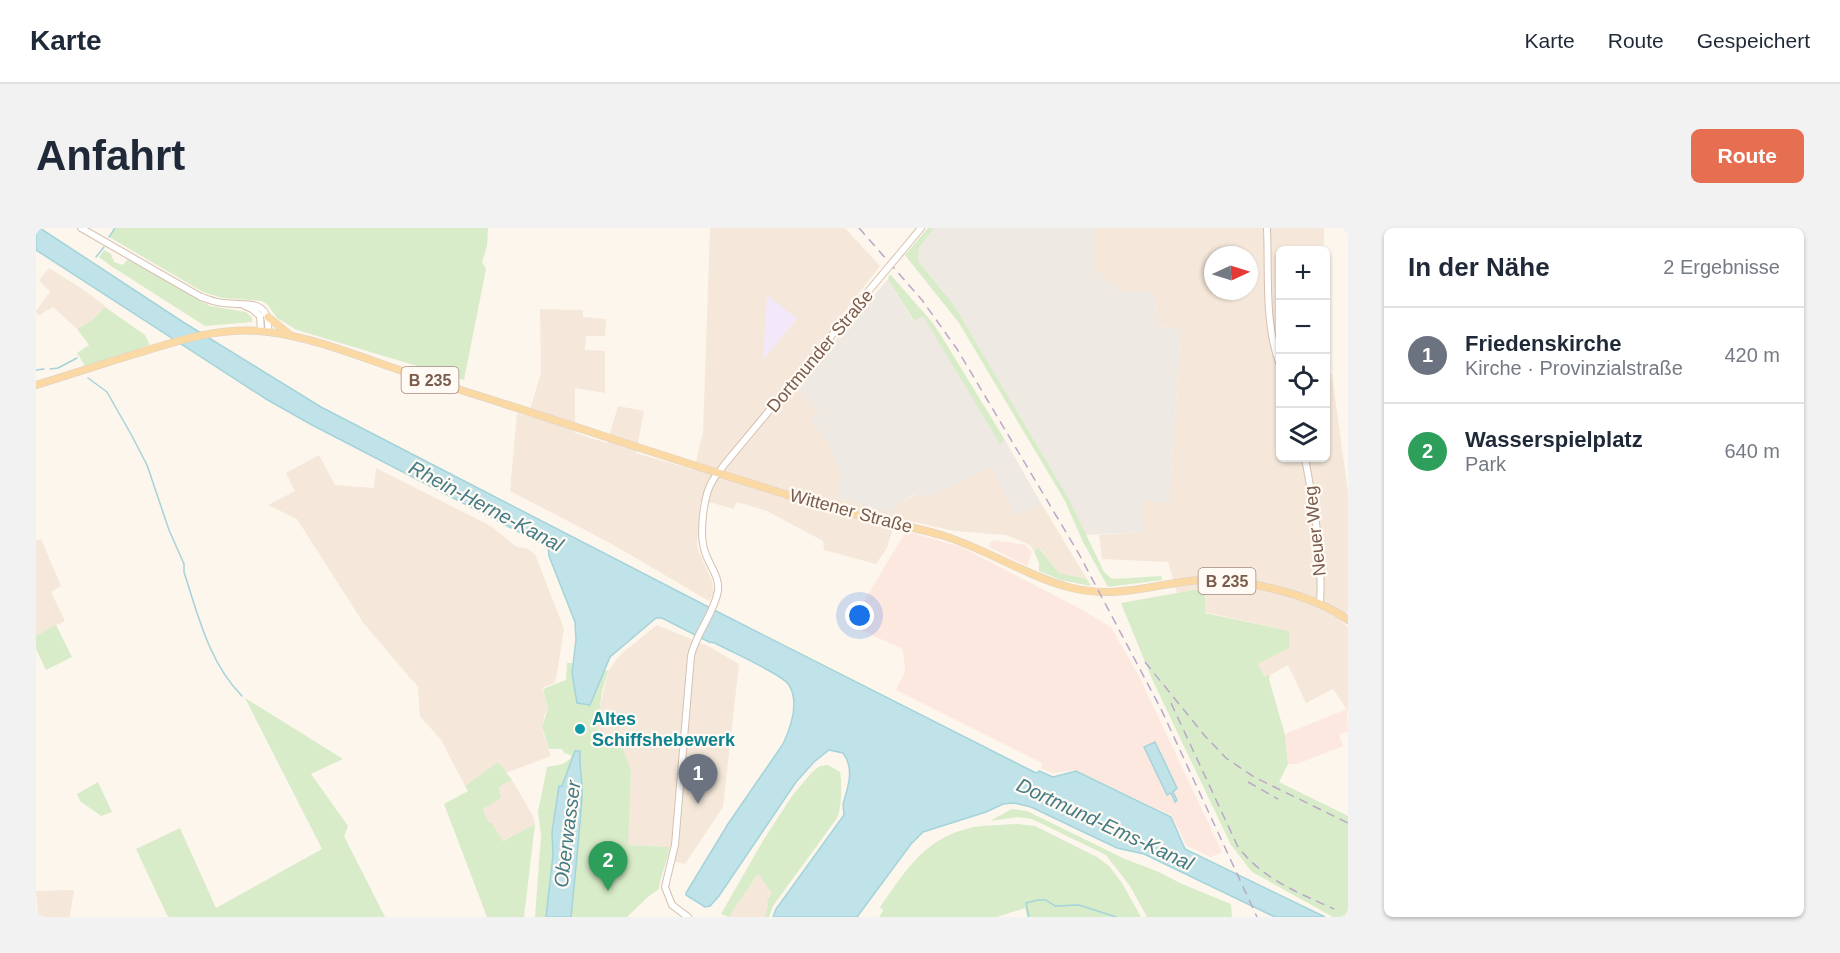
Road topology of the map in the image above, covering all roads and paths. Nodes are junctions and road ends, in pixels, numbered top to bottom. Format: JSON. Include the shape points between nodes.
{"nodes":[{"id":1,"x":81,"y":228,"type":"edge"},
{"id":2,"x":921,"y":228,"type":"edge"},
{"id":3,"x":1267,"y":228,"type":"edge"},
{"id":4,"x":242,"y":304,"type":"junction"},
{"id":5,"x":268,"y":317,"type":"junction"},
{"id":6,"x":264,"y":332,"type":"junction"},
{"id":7,"x":291,"y":336,"type":"junction"},
{"id":8,"x":1277,"y":354,"type":"edge"},
{"id":9,"x":36,"y":385,"type":"edge"},
{"id":10,"x":1306,"y":462,"type":"edge"},
{"id":11,"x":719,"y":473,"type":"junction"},
{"id":12,"x":1320,"y":604,"type":"junction"},
{"id":13,"x":1348,"y":620,"type":"edge"},
{"id":14,"x":688,"y":917,"type":"edge"}],
"edges":[{"from":1,"to":4,"type":"main road","via":[[201,297]]},
{"from":2,"to":11,"type":"main road","name":"Dortmunder Straße","bridge":true},
{"from":3,"to":8,"type":"main road","via":[[1271,328]]},
{"from":4,"to":5,"type":"main road","via":[[255,304]]},
{"from":4,"to":6,"type":"main road","via":[[260,316]]},
{"from":5,"to":6,"type":"main road"},
{"from":5,"to":7,"type":"main road","number":"B 235"},
{"from":6,"to":7,"type":"main road","number":"B 235"},
{"from":6,"to":9,"type":"main road","number":"B 235","via":[[213,333],[165,344]]},
{"from":7,"to":11,"type":"main road","name":"Wittener Straße","number":"B 235"},
{"from":10,"to":12,"type":"main road","name":"Neuer Weg","via":[[1318,527]]},
{"from":11,"to":12,"type":"main road","name":"Wittener Straße","number":"B 235","via":[[867,518],[947,537],[1072,588],[1102,593],[1208,580],[1240,583]]},
{"from":11,"to":14,"type":"main road","name":"Dortmunder Straße","via":[[708,490],[702,530],[704,552],[718,590],[691,656],[675,845],[665,884],[672,905]]},
{"from":12,"to":13,"type":"main road","number":"B 235"}]}
